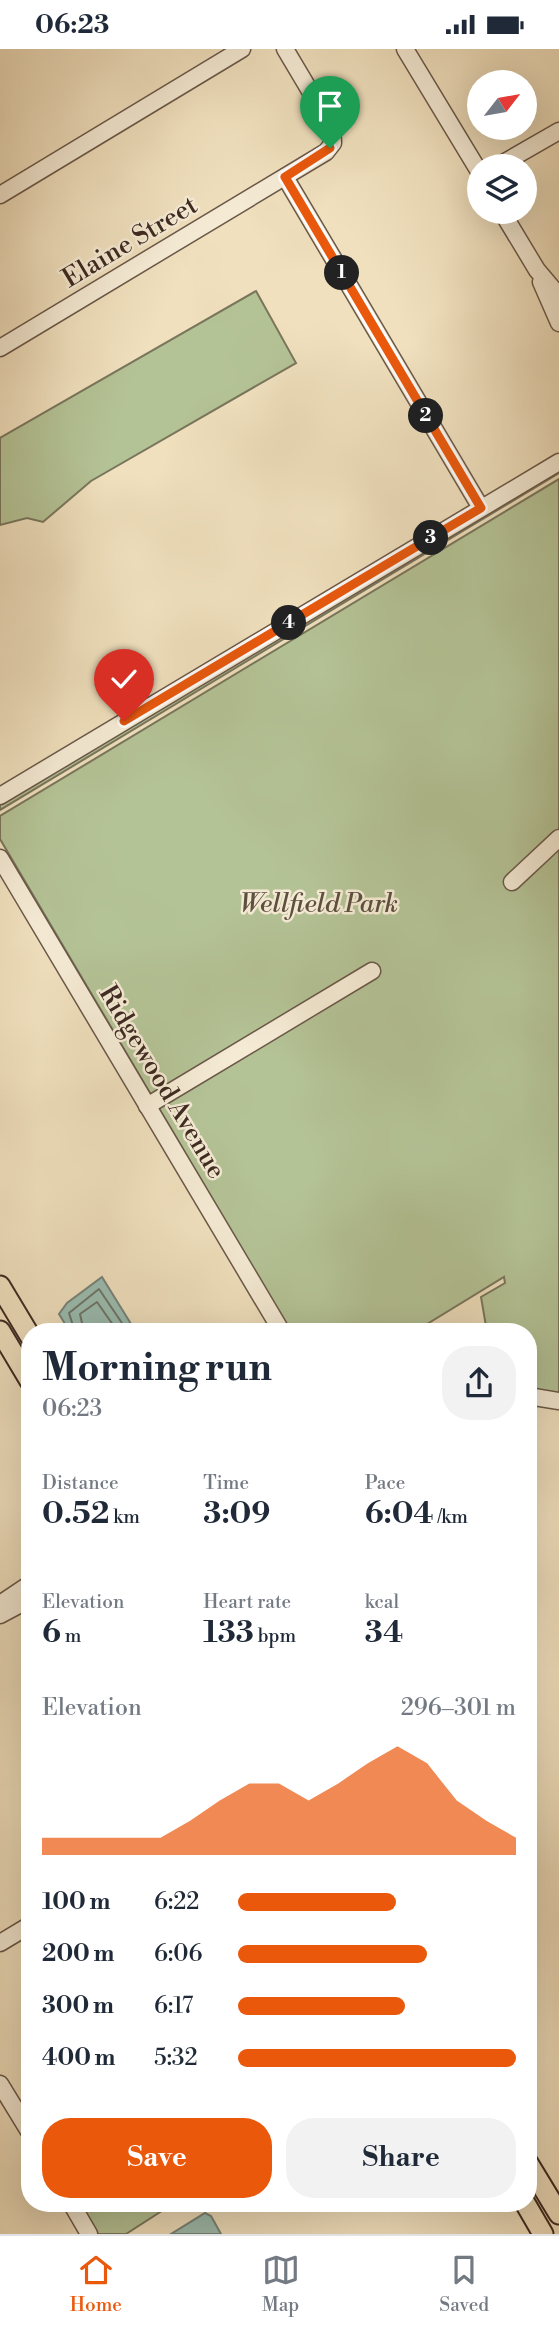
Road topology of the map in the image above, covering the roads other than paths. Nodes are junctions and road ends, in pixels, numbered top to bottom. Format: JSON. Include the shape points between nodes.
{"nodes":[{"id":1,"x":242,"y":49,"type":"edge"},
{"id":2,"x":285,"y":49,"type":"edge"},
{"id":3,"x":405,"y":49,"type":"edge"},
{"id":4,"x":559,"y":131,"type":"edge"},
{"id":5,"x":469,"y":154,"type":"edge"},
{"id":6,"x":519,"y":154,"type":"edge"},
{"id":7,"x":285,"y":177,"type":"junction"},
{"id":8,"x":0,"y":195,"type":"edge"},
{"id":9,"x":509,"y":224,"type":"edge"},
{"id":10,"x":537,"y":270,"type":"junction"},
{"id":11,"x":559,"y":296,"type":"edge"},
{"id":12,"x":559,"y":323,"type":"edge"},
{"id":13,"x":0,"y":348,"type":"edge"},
{"id":14,"x":559,"y":462,"type":"edge"},
{"id":15,"x":481,"y":508,"type":"junction"},
{"id":16,"x":0,"y":796,"type":"edge"},
{"id":17,"x":559,"y":838,"type":"edge"},
{"id":18,"x":0,"y":858,"type":"edge"},
{"id":19,"x":512,"y":882,"type":"dead end"},
{"id":20,"x":372,"y":971,"type":"dead end"},
{"id":21,"x":147,"y":1106,"type":"junction"},
{"id":22,"x":0,"y":1286,"type":"edge"},
{"id":23,"x":0,"y":1301,"type":"edge"},
{"id":24,"x":23,"y":1323,"type":"edge"},
{"id":25,"x":277,"y":1323,"type":"edge"},
{"id":26,"x":21,"y":1325,"type":"edge"},
{"id":27,"x":0,"y":1331,"type":"edge"},
{"id":28,"x":21,"y":1366,"type":"edge"},
{"id":29,"x":537,"y":1397,"type":"edge"},
{"id":30,"x":559,"y":1401,"type":"edge"},
{"id":31,"x":21,"y":1590,"type":"edge"},
{"id":32,"x":0,"y":1604,"type":"edge"},
{"id":33,"x":21,"y":1604,"type":"edge"},
{"id":34,"x":0,"y":1615,"type":"edge"},
{"id":35,"x":21,"y":1930,"type":"edge"},
{"id":36,"x":0,"y":1943,"type":"edge"},
{"id":37,"x":0,"y":2084,"type":"edge"},
{"id":38,"x":21,"y":2118,"type":"edge"},
{"id":39,"x":537,"y":2177,"type":"edge"},
{"id":40,"x":76,"y":2212,"type":"edge"},
{"id":41,"x":530,"y":2212,"type":"edge"},
{"id":42,"x":559,"y":2214,"type":"edge"},
{"id":43,"x":89,"y":2234,"type":"edge"},
{"id":44,"x":543,"y":2234,"type":"edge"}],
"edges":[{"from":1,"to":8,"type":"street"},
{"from":2,"to":7,"type":"street","name":"Elaine Street","via":[[334,135],[326,152]]},
{"from":3,"to":5,"type":"street"},
{"from":4,"to":6,"type":"street"},
{"from":7,"to":13,"type":"street","name":"Elaine Street"},
{"from":7,"to":15,"type":"street"},
{"from":9,"to":10,"type":"street"},
{"from":10,"to":11,"type":"street"},
{"from":10,"to":12,"type":"street"},
{"from":14,"to":15,"type":"street"},
{"from":15,"to":16,"type":"street"},
{"from":17,"to":19,"type":"street"},
{"from":18,"to":21,"type":"street","name":"Ridgewood Avenue"},
{"from":20,"to":21,"type":"street"},
{"from":21,"to":25,"type":"street","name":"Ridgewood Avenue"},
{"from":22,"to":24,"type":"main road"},
{"from":23,"to":26,"type":"main road"},
{"from":27,"to":28,"type":"main road"},
{"from":29,"to":30,"type":"street"},
{"from":31,"to":32,"type":"street"},
{"from":33,"to":34,"type":"street"},
{"from":35,"to":36,"type":"street"},
{"from":37,"to":38,"type":"street"},
{"from":39,"to":42,"type":"main road"},
{"from":40,"to":43,"type":"street"},
{"from":41,"to":44,"type":"main road"}]}
